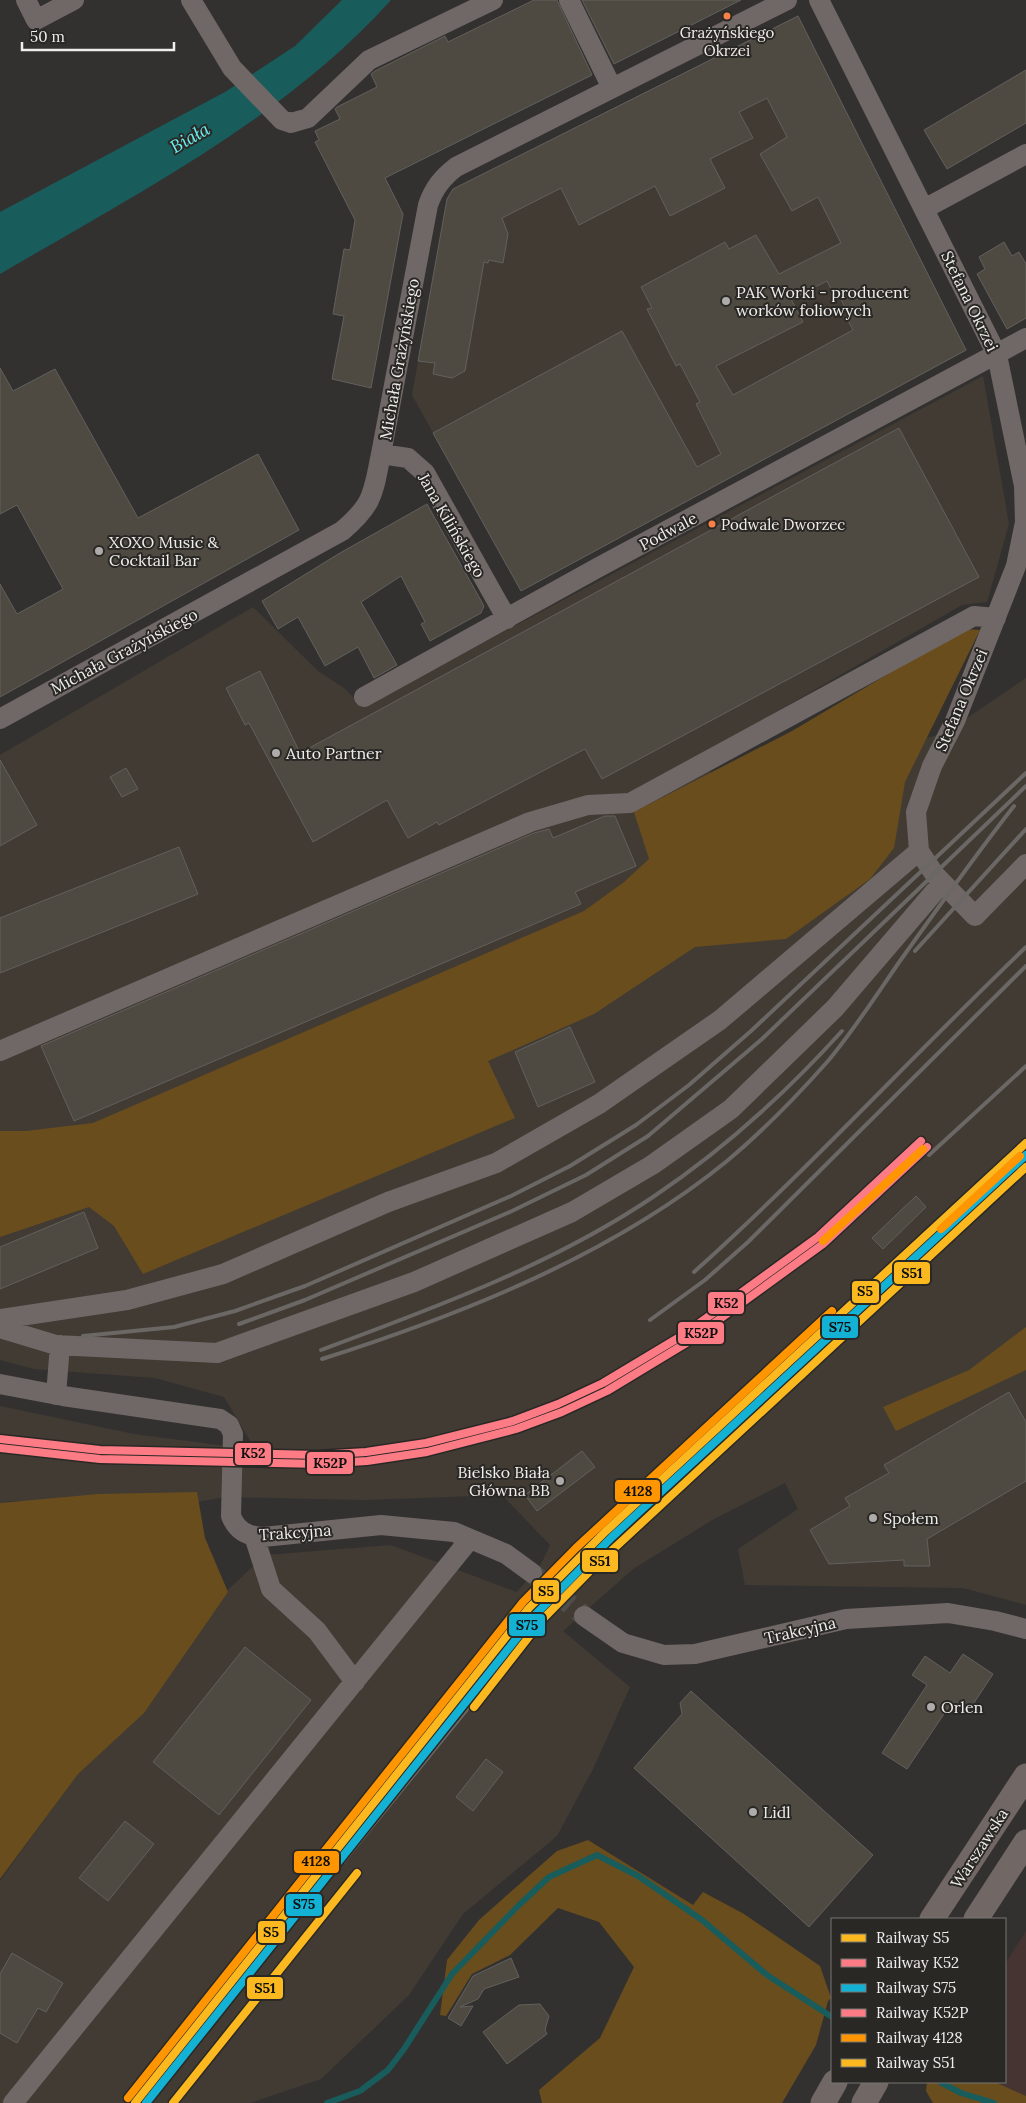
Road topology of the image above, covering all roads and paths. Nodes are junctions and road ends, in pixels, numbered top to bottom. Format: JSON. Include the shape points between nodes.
{"nodes":[{"id":1,"x":26,"y":0,"type":"edge"},
{"id":2,"x":74,"y":0,"type":"edge"},
{"id":3,"x":191,"y":0,"type":"edge"},
{"id":4,"x":493,"y":0,"type":"edge"},
{"id":5,"x":569,"y":0,"type":"edge"},
{"id":6,"x":787,"y":0,"type":"edge"},
{"id":7,"x":820,"y":0,"type":"edge"},
{"id":8,"x":612,"y":88,"type":"junction"},
{"id":9,"x":1026,"y":154,"type":"edge"},
{"id":10,"x":924,"y":208,"type":"junction"},
{"id":11,"x":1026,"y":338,"type":"edge"},
{"id":12,"x":997,"y":355,"type":"junction"},
{"id":13,"x":381,"y":454,"type":"junction"},
{"id":14,"x":996,"y":618,"type":"junction"},
{"id":15,"x":506,"y":619,"type":"junction"},
{"id":16,"x":364,"y":697,"type":"dead end"},
{"id":17,"x":0,"y":719,"type":"edge"},
{"id":18,"x":919,"y":851,"type":"junction"},
{"id":19,"x":1026,"y":864,"type":"edge"},
{"id":20,"x":942,"y":882,"type":"junction"},
{"id":21,"x":0,"y":1051,"type":"edge"},
{"id":22,"x":0,"y":1319,"type":"edge"},
{"id":23,"x":0,"y":1328,"type":"edge"},
{"id":24,"x":60,"y":1345,"type":"junction"},
{"id":25,"x":0,"y":1384,"type":"edge"},
{"id":26,"x":56,"y":1395,"type":"junction"},
{"id":27,"x":254,"y":1536,"type":"junction"},
{"id":28,"x":470,"y":1539,"type":"junction"},
{"id":29,"x":532,"y":1573,"type":"tunnel mouth"},
{"id":30,"x":584,"y":1616,"type":"tunnel mouth"},
{"id":31,"x":1026,"y":1629,"type":"edge"},
{"id":32,"x":355,"y":1682,"type":"junction"},
{"id":33,"x":1026,"y":1776,"type":"edge"},
{"id":34,"x":1026,"y":1842,"type":"edge"},
{"id":35,"x":933,"y":1918,"type":"edge"},
{"id":36,"x":977,"y":1918,"type":"edge"},
{"id":37,"x":834,"y":2083,"type":"edge"},
{"id":38,"x":875,"y":2083,"type":"edge"},
{"id":39,"x":13,"y":2103,"type":"edge"},
{"id":40,"x":824,"y":2103,"type":"edge"},
{"id":41,"x":864,"y":2103,"type":"edge"}],
"edges":[{"from":1,"to":2,"type":"street","via":[[36,20]]},
{"from":3,"to":4,"type":"street","via":[[232,68],[282,120],[291,124],[308,118],[368,60]]},
{"from":5,"to":8,"type":"street"},
{"from":6,"to":8,"type":"street","name":"Michała Grażyńskiego"},
{"from":7,"to":10,"type":"street","name":"Stefana Okrzei"},
{"from":8,"to":13,"type":"street","name":"Michała Grażyńskiego","via":[[456,166],[433,189]]},
{"from":9,"to":10,"type":"street"},
{"from":10,"to":12,"type":"street","name":"Stefana Okrzei"},
{"from":11,"to":12,"type":"street","name":"Podwale"},
{"from":12,"to":14,"type":"street","name":"Stefana Okrzei","via":[[1024,486],[1025,522],[1016,566]]},
{"from":12,"to":15,"type":"street","name":"Podwale"},
{"from":13,"to":15,"type":"street","name":"Jana Kilińskiego","via":[[408,458],[425,473]]},
{"from":13,"to":17,"type":"street","name":"Michała Grażyńskiego","via":[[362,514],[342,531]]},
{"from":14,"to":18,"type":"street","name":"Stefana Okrzei","via":[[955,721],[922,792],[916,812]]},
{"from":14,"to":21,"type":"street","via":[[974,616],[630,803],[588,806],[530,822]]},
{"from":15,"to":16,"type":"street","name":"Podwale"},
{"from":18,"to":20,"type":"street"},
{"from":18,"to":22,"type":"street","via":[[720,1020],[599,1104],[496,1162],[388,1202],[223,1274],[127,1300]]},
{"from":19,"to":20,"type":"street","via":[[975,916]]},
{"from":20,"to":24,"type":"street","via":[[835,1008],[732,1109],[652,1165],[572,1212],[414,1282],[217,1353]]},
{"from":23,"to":24,"type":"street"},
{"from":24,"to":26,"type":"street"},
{"from":25,"to":26,"type":"street","name":"Trakcyjna"},
{"from":26,"to":27,"type":"street","name":"Trakcyjna","via":[[208,1416],[229,1425],[233,1434],[231,1516],[235,1527]]},
{"from":27,"to":28,"type":"street","name":"Trakcyjna","via":[[381,1525],[454,1532]]},
{"from":27,"to":32,"type":"street","via":[[271,1589],[317,1631]]},
{"from":28,"to":29,"type":"street","name":"Trakcyjna","via":[[506,1554]]},
{"from":28,"to":32,"type":"street"},
{"from":30,"to":31,"type":"street","name":"Trakcyjna","via":[[624,1643],[664,1655],[695,1654],[846,1619],[948,1613]]},
{"from":32,"to":39,"type":"street"},
{"from":33,"to":35,"type":"main road","name":"Warszawska"},
{"from":34,"to":36,"type":"main road"},
{"from":37,"to":40,"type":"main road"},
{"from":38,"to":41,"type":"main road"}]}
